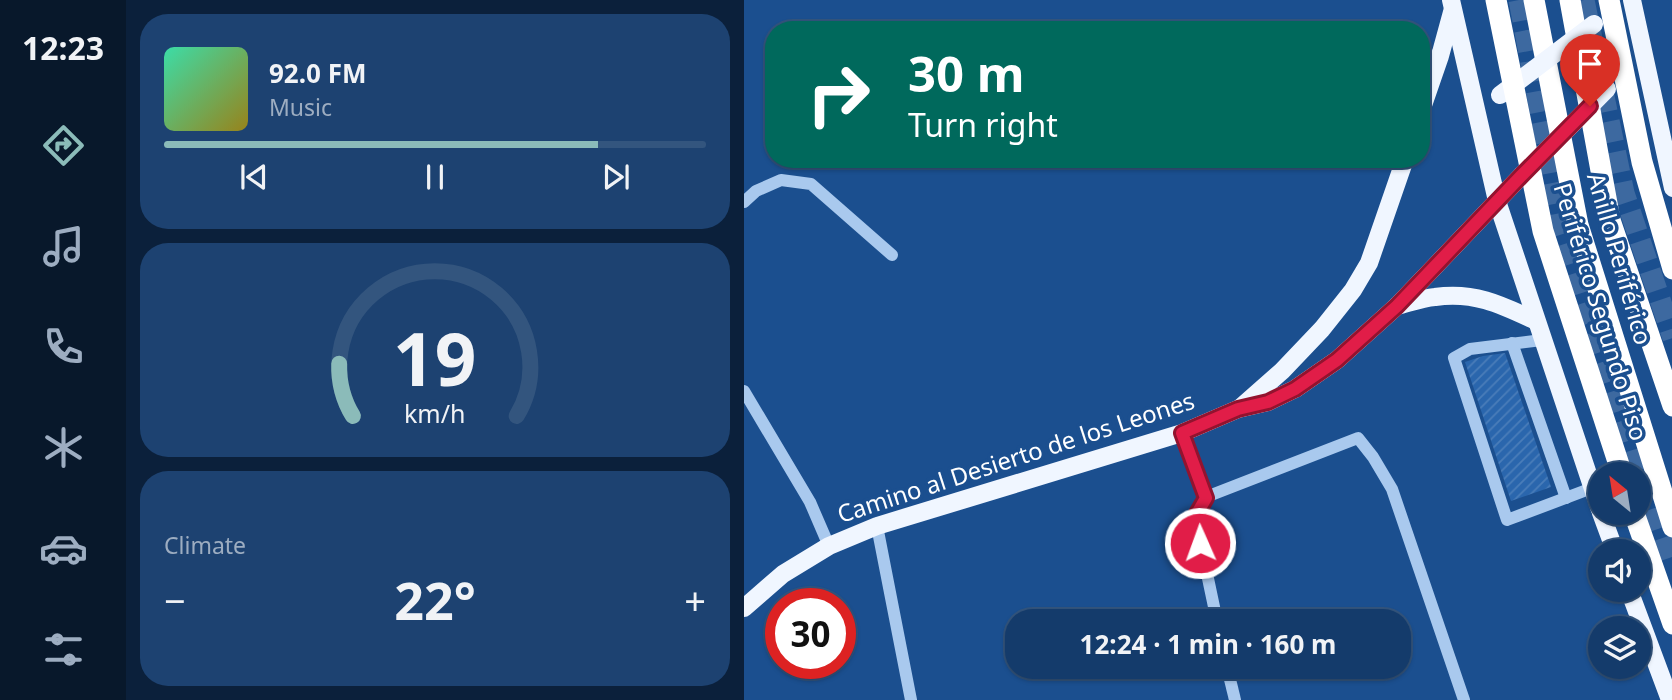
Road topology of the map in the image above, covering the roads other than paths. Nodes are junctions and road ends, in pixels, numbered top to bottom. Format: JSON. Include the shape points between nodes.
{"nodes":[{"id":1,"x":1496,"y":0,"type":"edge"},
{"id":2,"x":1534,"y":0,"type":"edge"},
{"id":3,"x":1570,"y":0,"type":"edge"},
{"id":4,"x":1609,"y":0,"type":"edge"},
{"id":5,"x":1630,"y":0,"type":"edge"},
{"id":6,"x":1452,"y":4,"type":"edge"},
{"id":7,"x":1643,"y":54,"type":"junction"},
{"id":8,"x":1430,"y":55,"type":"edge"},
{"id":9,"x":1440,"y":56,"type":"junction"},
{"id":10,"x":1430,"y":85,"type":"edge"},
{"id":11,"x":1478,"y":112,"type":"junction"},
{"id":12,"x":1402,"y":168,"type":"edge"},
{"id":13,"x":1672,"y":186,"type":"edge"},
{"id":14,"x":1497,"y":201,"type":"junction"},
{"id":15,"x":744,"y":202,"type":"edge"},
{"id":16,"x":892,"y":256,"type":"dead end"},
{"id":17,"x":1672,"y":269,"type":"edge"},
{"id":18,"x":1397,"y":306,"type":"junction"},
{"id":19,"x":1536,"y":321,"type":"junction"},
{"id":20,"x":1542,"y":340,"type":"junction"},
{"id":21,"x":1512,"y":343,"type":"junction"},
{"id":22,"x":744,"y":391,"type":"edge"},
{"id":23,"x":1672,"y":406,"type":"edge"},
{"id":24,"x":1238,"y":409,"type":"junction"},
{"id":25,"x":1182,"y":433,"type":"junction"},
{"id":26,"x":1618,"y":462,"type":"edge"},
{"id":27,"x":1588,"y":476,"type":"edge"},
{"id":28,"x":1588,"y":490,"type":"edge"},
{"id":29,"x":1206,"y":498,"type":"junction"},
{"id":30,"x":1566,"y":498,"type":"junction"},
{"id":31,"x":1638,"y":525,"type":"edge"},
{"id":32,"x":878,"y":526,"type":"junction"},
{"id":33,"x":1672,"y":527,"type":"edge"},
{"id":34,"x":829,"y":546,"type":"junction"},
{"id":35,"x":1633,"y":602,"type":"edge"},
{"id":36,"x":744,"y":608,"type":"edge"},
{"id":37,"x":1214,"y":609,"type":"edge"},
{"id":38,"x":1672,"y":624,"type":"edge"},
{"id":39,"x":1230,"y":679,"type":"edge"},
{"id":40,"x":911,"y":700,"type":"edge"},
{"id":41,"x":1235,"y":700,"type":"edge"},
{"id":42,"x":1464,"y":700,"type":"edge"},
{"id":43,"x":1670,"y":700,"type":"edge"}],
"edges":[{"from":1,"to":26,"type":"highway","name":"Periférico Segundo Piso","bridge":true,"via":[[1543,231]]},
{"from":2,"to":33,"type":"highway","name":"Anillo Periférico","via":[[1578,225]]},
{"from":3,"to":23,"type":"highway","name":"Anillo Periférico","via":[[1610,220]]},
{"from":4,"to":17,"type":"highway","bridge":true,"via":[[1642,162]]},
{"from":5,"to":7,"type":"main road"},
{"from":5,"to":11,"type":"main road","bridge":true},
{"from":6,"to":9,"type":"main road"},
{"from":6,"to":11,"type":"main road"},
{"from":7,"to":13,"type":"main road"},
{"from":7,"to":14,"type":"main road","name":"Camino al Desierto de los Leones","bridge":true},
{"from":8,"to":9,"type":"street"},
{"from":9,"to":10,"type":"main road"},
{"from":11,"to":14,"type":"main road"},
{"from":12,"to":24,"type":"main road","name":"Camino al Desierto de los Leones","via":[[1369,263],[1353,290],[1282,371]]},
{"from":14,"to":18,"type":"main road","name":"Camino al Desierto de los Leones"},
{"from":14,"to":19,"type":"main road"},
{"from":15,"to":16,"type":"street","via":[[781,180],[811,184]]},
{"from":18,"to":19,"type":"main road","via":[[1461,295],[1495,302]]},
{"from":18,"to":24,"type":"main road","name":"Camino al Desierto de los Leones","via":[[1337,360],[1295,389]]},
{"from":19,"to":20,"type":"main road"},
{"from":20,"to":21,"type":"street"},
{"from":20,"to":27,"type":"main road"},
{"from":21,"to":30,"type":"street"},
{"from":21,"to":30,"type":"street","via":[[1470,349],[1454,358],[1507,520]]},
{"from":22,"to":34,"type":"street","via":[[810,502]]},
{"from":24,"to":25,"type":"main road","name":"Camino al Desierto de los Leones"},
{"from":25,"to":29,"type":"street"},
{"from":25,"to":32,"type":"main road","name":"Camino al Desierto de los Leones"},
{"from":28,"to":30,"type":"street"},
{"from":29,"to":37,"type":"street","via":[[1195,517]]},
{"from":29,"to":42,"type":"street","via":[[1358,438],[1392,489]]},
{"from":31,"to":38,"type":"highway"},
{"from":32,"to":34,"type":"main road","name":"Camino al Desierto de los Leones"},
{"from":32,"to":40,"type":"street"},
{"from":34,"to":36,"type":"main road","name":"Camino al Desierto de los Leones","via":[[783,574]]},
{"from":35,"to":43,"type":"main road"},
{"from":39,"to":41,"type":"street"}]}
